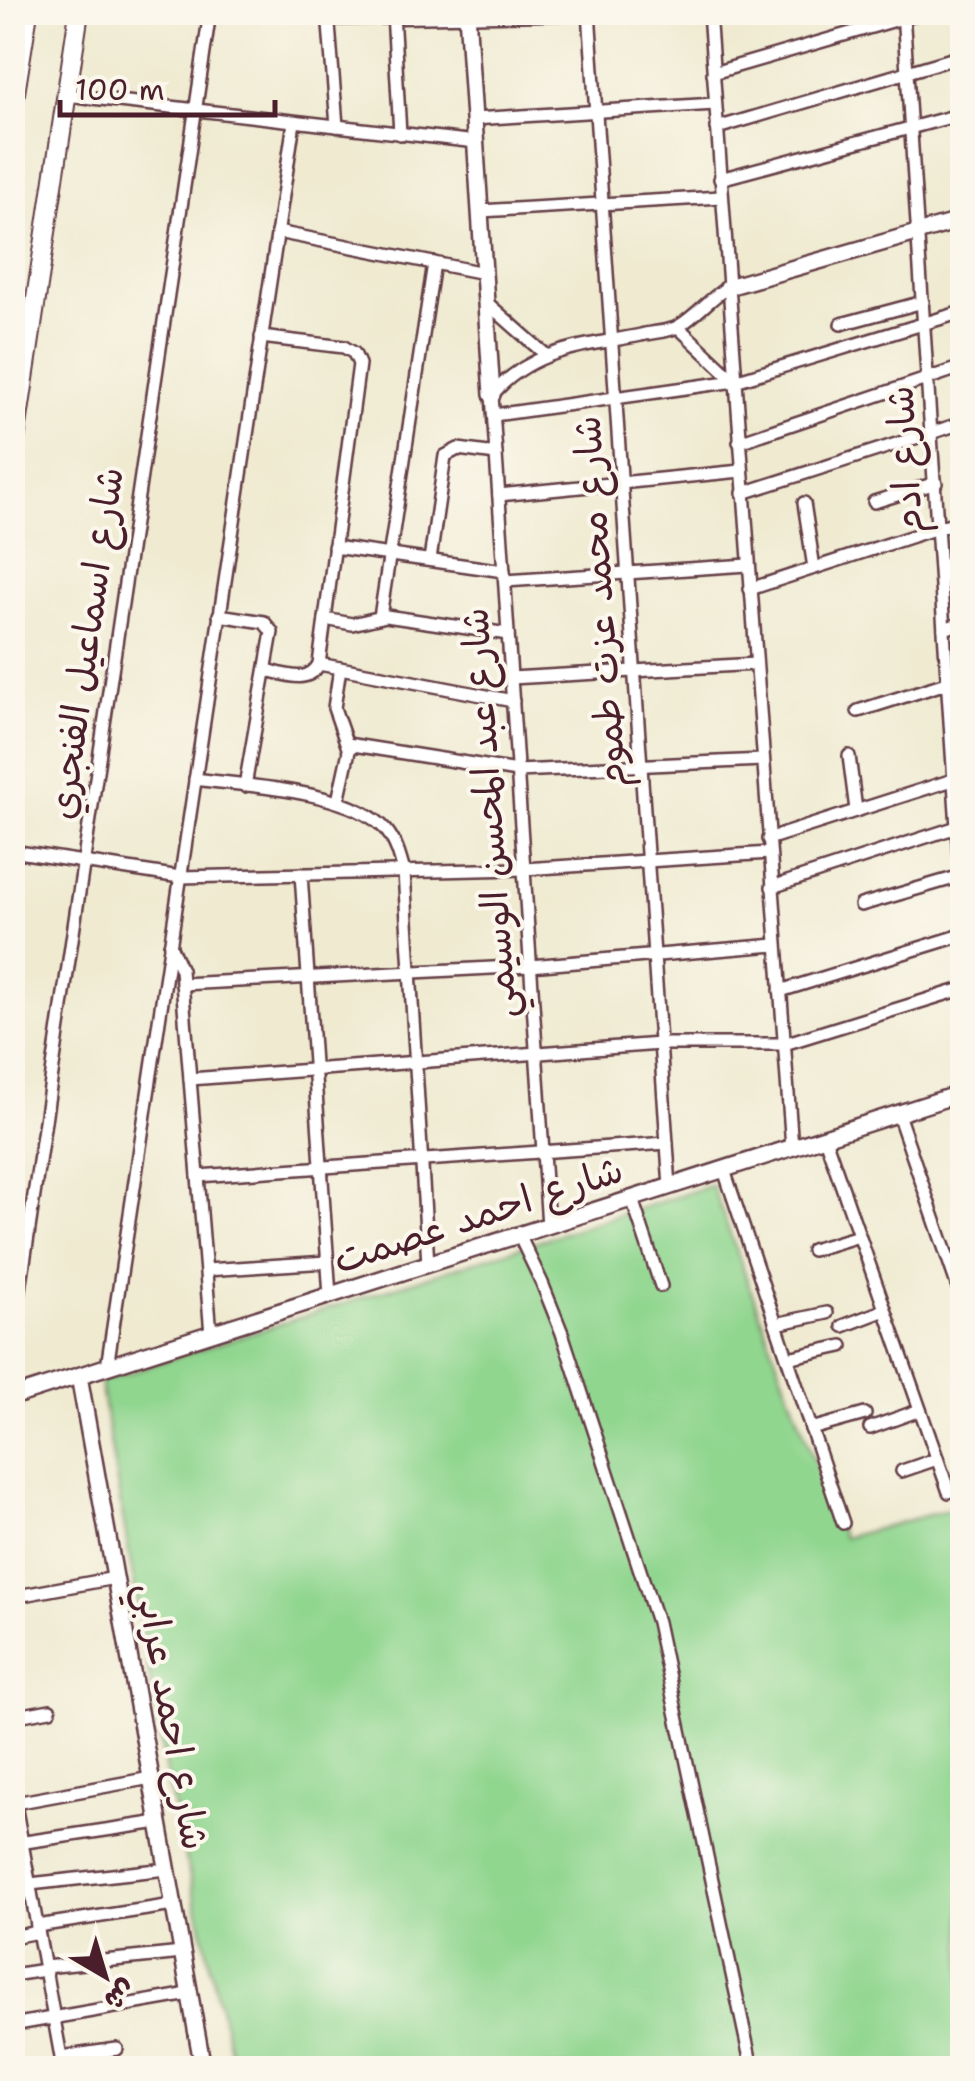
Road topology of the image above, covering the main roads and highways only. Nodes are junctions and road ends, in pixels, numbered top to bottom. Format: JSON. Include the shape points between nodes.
{"nodes":[{"id":1,"x":28,"y":12,"type":"edge"},
{"id":2,"x":80,"y":12,"type":"edge"},
{"id":3,"x":467,"y":14,"type":"edge"},
{"id":4,"x":13,"y":105,"type":"edge"},
{"id":5,"x":962,"y":220,"type":"edge"},
{"id":6,"x":728,"y":286,"type":"road end"},
{"id":7,"x":492,"y":395,"type":"road end"},
{"id":8,"x":12,"y":459,"type":"edge"},
{"id":9,"x":962,"y":1094,"type":"edge"},
{"id":10,"x":79,"y":1376,"type":"junction"},
{"id":11,"x":12,"y":1397,"type":"edge"},
{"id":12,"x":203,"y":2068,"type":"edge"}],
"edges":[{"from":1,"to":4,"type":"main road"},
{"from":2,"to":8,"type":"main road"},
{"from":3,"to":7,"type":"main road","name":"شارع عبد المحسن الوسيمي"},
{"from":5,"to":6,"type":"main road"},
{"from":9,"to":10,"type":"main road","name":"شارع احمد عصمت"},
{"from":10,"to":11,"type":"main road","name":"شارع احمد عصمت"},
{"from":10,"to":12,"type":"main road","name":"شارع احمد عرابي"}]}
